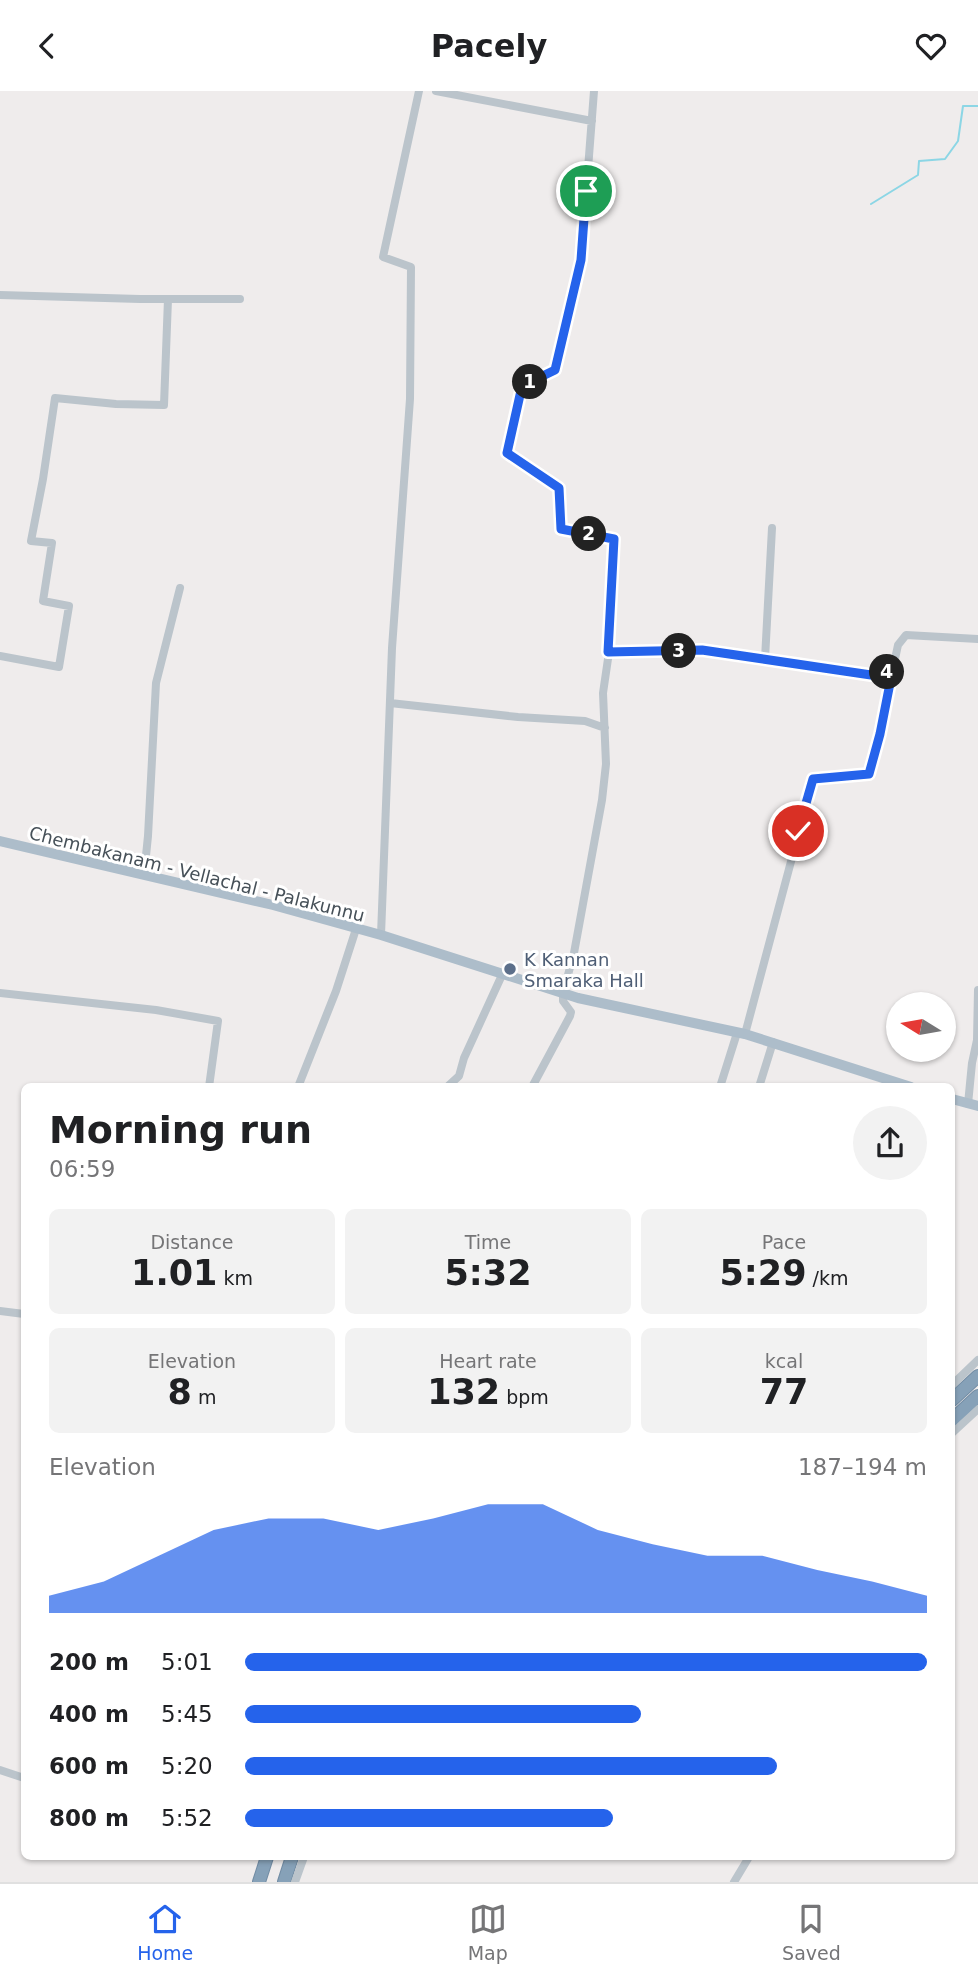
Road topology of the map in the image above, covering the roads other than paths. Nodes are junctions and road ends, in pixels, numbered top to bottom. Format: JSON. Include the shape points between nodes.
{"nodes":[{"id":1,"x":419,"y":91,"type":"edge"},
{"id":2,"x":436,"y":91,"type":"edge"},
{"id":3,"x":594,"y":91,"type":"edge"},
{"id":4,"x":592,"y":121,"type":"junction"},
{"id":5,"x":0,"y":295,"type":"edge"},
{"id":6,"x":168,"y":299,"type":"junction"},
{"id":7,"x":240,"y":299,"type":"dead end"},
{"id":8,"x":772,"y":529,"type":"dead end"},
{"id":9,"x":180,"y":588,"type":"dead end"},
{"id":10,"x":978,"y":639,"type":"edge"},
{"id":11,"x":608,"y":652,"type":"junction"},
{"id":12,"x":0,"y":656,"type":"edge"},
{"id":13,"x":765,"y":659,"type":"junction"},
{"id":14,"x":892,"y":673,"type":"junction"},
{"id":15,"x":390,"y":703,"type":"junction"},
{"id":16,"x":606,"y":728,"type":"junction"},
{"id":17,"x":0,"y":841,"type":"edge"},
{"id":18,"x":144,"y":875,"type":"junction"},
{"id":19,"x":356,"y":929,"type":"junction"},
{"id":20,"x":381,"y":936,"type":"junction"},
{"id":21,"x":502,"y":975,"type":"junction"},
{"id":22,"x":978,"y":990,"type":"edge"},
{"id":23,"x":0,"y":993,"type":"edge"},
{"id":24,"x":563,"y":993,"type":"junction"},
{"id":25,"x":741,"y":1033,"type":"junction"},
{"id":26,"x":773,"y":1042,"type":"junction"},
{"id":27,"x":210,"y":1083,"type":"edge"},
{"id":28,"x":300,"y":1083,"type":"edge"},
{"id":29,"x":451,"y":1083,"type":"edge"},
{"id":30,"x":534,"y":1083,"type":"edge"},
{"id":31,"x":722,"y":1083,"type":"edge"},
{"id":32,"x":760,"y":1083,"type":"edge"},
{"id":33,"x":899,"y":1083,"type":"edge"},
{"id":34,"x":955,"y":1100,"type":"edge"},
{"id":35,"x":973,"y":1105,"type":"edge"},
{"id":36,"x":0,"y":1311,"type":"edge"},
{"id":37,"x":21,"y":1314,"type":"edge"},
{"id":38,"x":978,"y":1360,"type":"edge"},
{"id":39,"x":978,"y":1376,"type":"edge"},
{"id":40,"x":955,"y":1380,"type":"edge"},
{"id":41,"x":978,"y":1396,"type":"edge"},
{"id":42,"x":955,"y":1397,"type":"edge"},
{"id":43,"x":978,"y":1409,"type":"edge"},
{"id":44,"x":955,"y":1417,"type":"edge"},
{"id":45,"x":955,"y":1430,"type":"edge"},
{"id":46,"x":0,"y":1770,"type":"edge"},
{"id":47,"x":21,"y":1777,"type":"edge"},
{"id":48,"x":266,"y":1860,"type":"edge"},
{"id":49,"x":291,"y":1860,"type":"edge"},
{"id":50,"x":302,"y":1860,"type":"edge"},
{"id":51,"x":747,"y":1860,"type":"edge"},
{"id":52,"x":259,"y":1882,"type":"edge"},
{"id":53,"x":284,"y":1882,"type":"edge"},
{"id":54,"x":295,"y":1882,"type":"edge"},
{"id":55,"x":734,"y":1882,"type":"edge"}],
"edges":[{"from":1,"to":15,"type":"street","via":[[383,257],[411,267],[410,399]]},
{"from":2,"to":4,"type":"street"},
{"from":3,"to":4,"type":"street"},
{"from":4,"to":11,"type":"street","via":[[581,260],[555,370],[522,386],[507,453],[559,488],[561,529],[614,539]]},
{"from":5,"to":6,"type":"street"},
{"from":6,"to":7,"type":"street"},
{"from":6,"to":12,"type":"street","via":[[164,404],[55,398],[31,541],[52,543],[43,601],[69,606],[59,667]]},
{"from":8,"to":13,"type":"street"},
{"from":9,"to":18,"type":"street","via":[[156,683]]},
{"from":10,"to":14,"type":"street","via":[[906,635],[898,645]]},
{"from":11,"to":13,"type":"street","via":[[702,650]]},
{"from":11,"to":16,"type":"street","via":[[603,693]]},
{"from":13,"to":14,"type":"street","via":[[871,675]]},
{"from":14,"to":25,"type":"street","via":[[869,774],[813,779]]},
{"from":15,"to":16,"type":"street","via":[[585,721]]},
{"from":15,"to":20,"type":"street"},
{"from":16,"to":24,"type":"street","via":[[602,800]]},
{"from":17,"to":18,"type":"main road","name":"Chembakanam - Vellachal - Palakunnu"},
{"from":18,"to":19,"type":"main road","name":"Chembakanam - Vellachal - Palakunnu"},
{"from":19,"to":20,"type":"main road","name":"Chembakanam - Vellachal - Palakunnu"},
{"from":19,"to":28,"type":"street"},
{"from":20,"to":21,"type":"main road","name":"Chembakanam - Vellachal - Palakunnu"},
{"from":21,"to":24,"type":"main road","name":"Chembakanam - Vellachal - Palakunnu"},
{"from":21,"to":29,"type":"street","via":[[459,1076]]},
{"from":22,"to":35,"type":"street"},
{"from":23,"to":27,"type":"street","via":[[218,1021]]},
{"from":24,"to":25,"type":"main road","name":"Chembakanam - Vellachal - Palakunnu"},
{"from":24,"to":30,"type":"street","via":[[570,1016]]},
{"from":25,"to":26,"type":"main road","name":"Chembakanam - Vellachal - Palakunnu"},
{"from":25,"to":31,"type":"street"},
{"from":26,"to":32,"type":"street"},
{"from":26,"to":33,"type":"main road","name":"Chembakanam - Vellachal - Palakunnu"},
{"from":34,"to":35,"type":"main road"},
{"from":36,"to":37,"type":"street"},
{"from":38,"to":40,"type":"street"},
{"from":39,"to":42,"type":"highway"},
{"from":41,"to":44,"type":"highway"},
{"from":43,"to":45,"type":"street"},
{"from":46,"to":47,"type":"street"},
{"from":48,"to":52,"type":"highway"},
{"from":49,"to":53,"type":"highway"},
{"from":50,"to":54,"type":"street"},
{"from":51,"to":55,"type":"street"}]}
